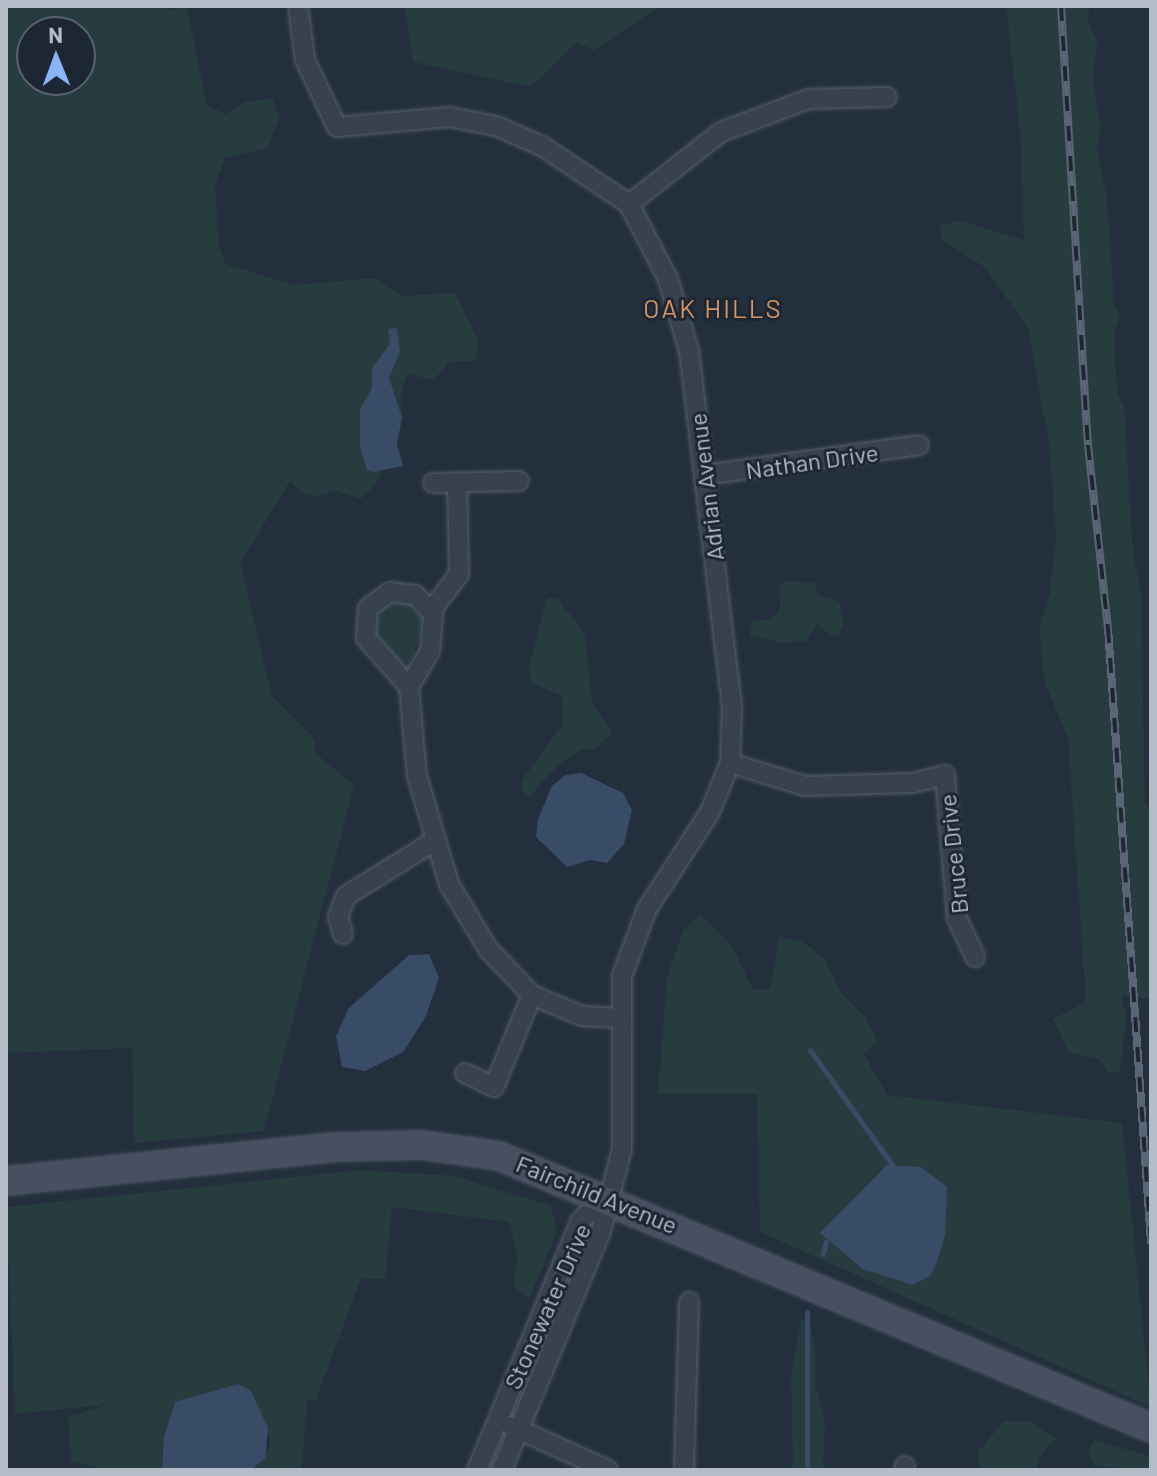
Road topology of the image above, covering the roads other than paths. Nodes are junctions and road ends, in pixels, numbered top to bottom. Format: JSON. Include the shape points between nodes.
{"nodes":[{"id":1,"x":298,"y":6,"type":"edge"},
{"id":2,"x":887,"y":97,"type":"dead end"},
{"id":3,"x":629,"y":204,"type":"junction"},
{"id":4,"x":919,"y":445,"type":"dead end"},
{"id":5,"x":704,"y":475,"type":"junction"},
{"id":6,"x":519,"y":481,"type":"dead end"},
{"id":7,"x":457,"y":482,"type":"junction"},
{"id":8,"x":433,"y":483,"type":"dead end"},
{"id":9,"x":431,"y":611,"type":"junction"},
{"id":10,"x":409,"y":687,"type":"junction"},
{"id":11,"x":730,"y":763,"type":"junction"},
{"id":12,"x":436,"y":840,"type":"junction"},
{"id":13,"x":343,"y":934,"type":"dead end"},
{"id":14,"x":975,"y":957,"type":"dead end"},
{"id":15,"x":532,"y":995,"type":"junction"},
{"id":16,"x":618,"y":1018,"type":"junction"},
{"id":17,"x":465,"y":1073,"type":"dead end"},
{"id":18,"x":6,"y":1181,"type":"edge"},
{"id":19,"x":607,"y":1197,"type":"junction"},
{"id":20,"x":689,"y":1302,"type":"dead end"},
{"id":21,"x":497,"y":1420,"type":"junction"},
{"id":22,"x":1151,"y":1428,"type":"edge"},
{"id":23,"x":520,"y":1430,"type":"junction"},
{"id":24,"x":477,"y":1470,"type":"edge"},
{"id":25,"x":502,"y":1470,"type":"edge"},
{"id":26,"x":608,"y":1470,"type":"edge"},
{"id":27,"x":684,"y":1470,"type":"edge"}],
"edges":[{"from":1,"to":3,"type":"street","name":"Adrian Avenue","via":[[305,60],[337,127],[450,117],[496,126],[542,146]]},
{"from":2,"to":3,"type":"street","via":[[809,99],[721,132]]},
{"from":3,"to":5,"type":"street","name":"Adrian Avenue","via":[[668,279],[689,351]]},
{"from":4,"to":5,"type":"street","name":"Nathan Drive"},
{"from":5,"to":11,"type":"street","name":"Adrian Avenue","via":[[732,706]]},
{"from":6,"to":7,"type":"street"},
{"from":7,"to":8,"type":"street"},
{"from":7,"to":9,"type":"street","via":[[459,574]]},
{"from":9,"to":10,"type":"street","via":[[435,625],[430,651]]},
{"from":9,"to":10,"type":"street","via":[[404,591],[390,592],[368,608],[366,638]]},
{"from":10,"to":12,"type":"street","via":[[417,776]]},
{"from":11,"to":14,"type":"street","name":"Bruce Drive","via":[[805,786],[913,783],[945,775],[957,918]]},
{"from":11,"to":16,"type":"street","name":"Adrian Avenue","via":[[710,812],[647,909],[622,976]]},
{"from":12,"to":13,"type":"street","via":[[346,896],[338,916]]},
{"from":12,"to":15,"type":"street","via":[[449,884],[488,949]]},
{"from":15,"to":16,"type":"street","via":[[582,1016]]},
{"from":15,"to":17,"type":"street","via":[[494,1087]]},
{"from":16,"to":19,"type":"street","name":"Adrian Avenue","via":[[622,1149]]},
{"from":18,"to":19,"type":"main road","name":"Fairchild Avenue","via":[[335,1147],[421,1145],[499,1156]]},
{"from":19,"to":21,"type":"street","name":"Stonewater Drive","via":[[581,1220]]},
{"from":19,"to":22,"type":"main road","name":"Fairchild Avenue"},
{"from":19,"to":23,"type":"street","name":"Stonewater Drive","via":[[601,1231]]},
{"from":20,"to":27,"type":"street"},
{"from":21,"to":23,"type":"street"},
{"from":21,"to":24,"type":"street","name":"Stonewater Drive"},
{"from":23,"to":25,"type":"street","name":"Stonewater Drive"},
{"from":23,"to":26,"type":"street"}]}
